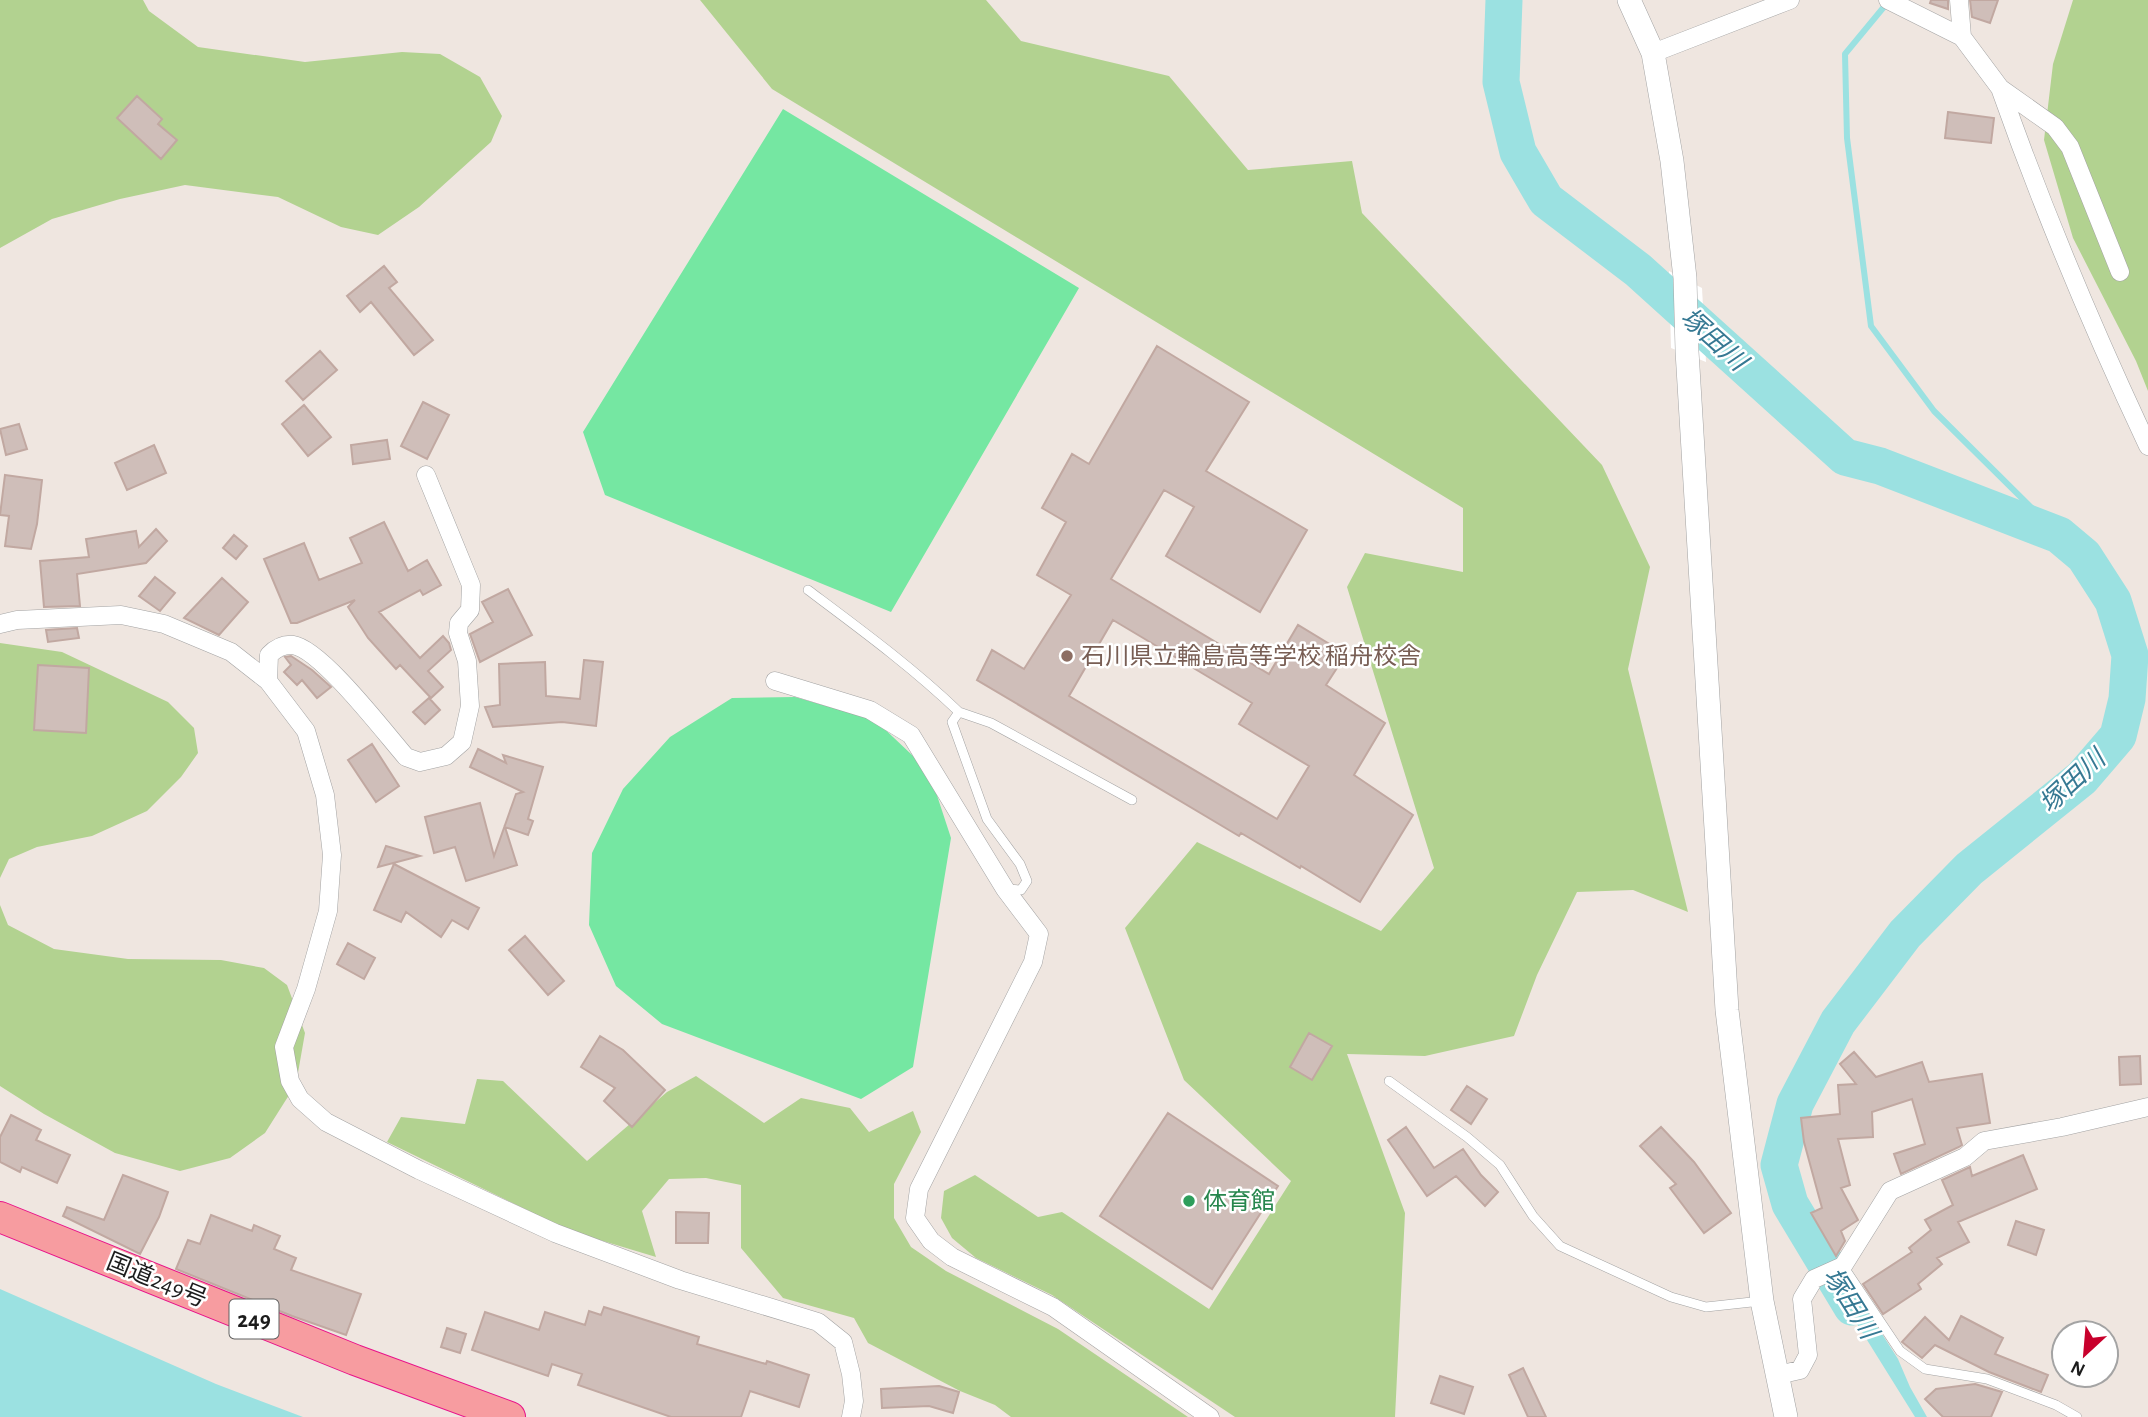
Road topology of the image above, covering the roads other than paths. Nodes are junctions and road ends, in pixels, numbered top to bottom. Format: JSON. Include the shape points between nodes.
{"nodes":[{"id":1,"x":1629,"y":0,"type":"edge"},
{"id":2,"x":1790,"y":0,"type":"edge"},
{"id":3,"x":1959,"y":0,"type":"edge"},
{"id":4,"x":1896,"y":4,"type":"edge"},
{"id":5,"x":1962,"y":37,"type":"junction"},
{"id":6,"x":1653,"y":53,"type":"junction"},
{"id":7,"x":2000,"y":88,"type":"junction"},
{"id":8,"x":2120,"y":272,"type":"dead end"},
{"id":9,"x":2148,"y":446,"type":"edge"},
{"id":10,"x":426,"y":475,"type":"dead end"},
{"id":11,"x":808,"y":590,"type":"dead end"},
{"id":12,"x":0,"y":624,"type":"edge"},
{"id":13,"x":268,"y":681,"type":"junction"},
{"id":14,"x":775,"y":681,"type":"dead end"},
{"id":15,"x":959,"y":712,"type":"junction"},
{"id":16,"x":1132,"y":800,"type":"dead end"},
{"id":17,"x":1005,"y":889,"type":"junction"},
{"id":18,"x":1389,"y":1081,"type":"dead end"},
{"id":19,"x":2148,"y":1107,"type":"edge"},
{"id":20,"x":0,"y":1217,"type":"edge"},
{"id":21,"x":1840,"y":1267,"type":"junction"},
{"id":22,"x":1762,"y":1301,"type":"junction"},
{"id":23,"x":1778,"y":1375,"type":"junction"},
{"id":24,"x":510,"y":1417,"type":"edge"},
{"id":25,"x":851,"y":1417,"type":"edge"},
{"id":26,"x":1210,"y":1417,"type":"edge"},
{"id":27,"x":1786,"y":1417,"type":"edge"},
{"id":28,"x":2077,"y":1417,"type":"edge"}],
"edges":[{"from":1,"to":6,"type":"street"},
{"from":2,"to":6,"type":"street"},
{"from":3,"to":5,"type":"street"},
{"from":4,"to":5,"type":"street"},
{"from":5,"to":7,"type":"street"},
{"from":6,"to":22,"type":"street","via":[[1672,161],[1685,278],[1727,1010]]},
{"from":7,"to":8,"type":"street","via":[[2054,127],[2070,147]]},
{"from":7,"to":9,"type":"street","via":[[2035,186]]},
{"from":10,"to":13,"type":"street","via":[[471,585],[470,610],[459,623],[458,633],[467,661],[470,706],[462,742],[446,757],[420,762],[406,757],[330,668],[295,645],[277,647],[269,655]]},
{"from":11,"to":15,"type":"lane","via":[[876,640]]},
{"from":12,"to":13,"type":"street","via":[[121,615],[163,624],[230,652]]},
{"from":13,"to":25,"type":"street","via":[[306,731],[325,795],[332,855],[328,911],[284,1047],[289,1080],[300,1099],[336,1128],[555,1233],[680,1280],[818,1322],[843,1342],[854,1401]]},
{"from":14,"to":17,"type":"street","via":[[870,710],[911,735]]},
{"from":15,"to":16,"type":"lane","via":[[992,723]]},
{"from":15,"to":17,"type":"lane","via":[[952,722],[987,819],[1027,881],[1021,890]]},
{"from":17,"to":26,"type":"street","via":[[1039,934],[1033,962],[919,1189],[915,1217],[930,1241],[952,1257],[1053,1307]]},
{"from":18,"to":22,"type":"lane","via":[[1500,1165],[1533,1216],[1560,1246],[1671,1297],[1706,1307]]},
{"from":19,"to":21,"type":"street","via":[[1984,1141],[1965,1157],[1890,1191]]},
{"from":20,"to":24,"type":"highway","name":"国道249号","number":"249","via":[[355,1360]]},
{"from":21,"to":23,"type":"street","via":[[1814,1279],[1801,1299],[1808,1356],[1800,1370]]},
{"from":21,"to":28,"type":"lane","via":[[1900,1351],[1925,1369],[1987,1379]]},
{"from":22,"to":23,"type":"street"},
{"from":23,"to":27,"type":"street"}]}
